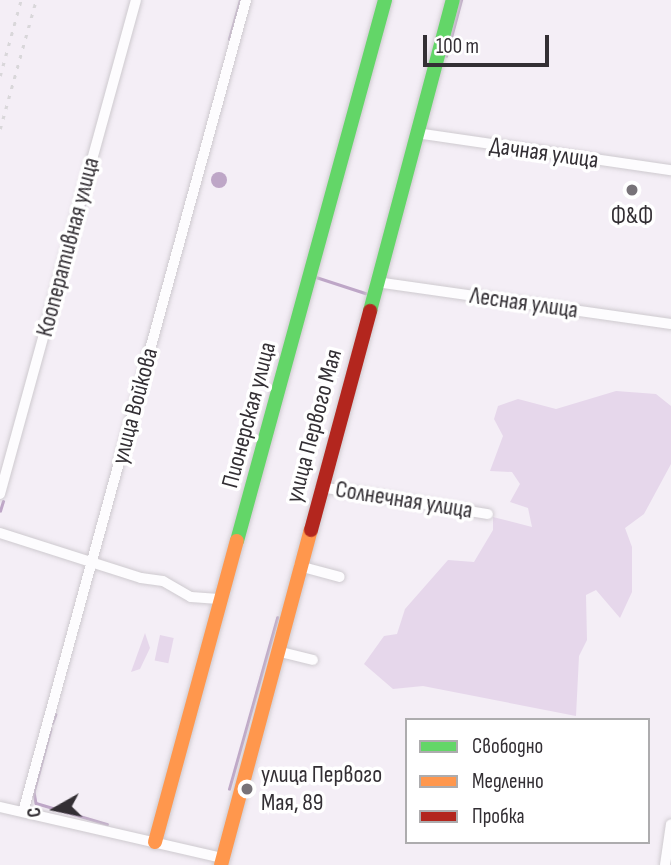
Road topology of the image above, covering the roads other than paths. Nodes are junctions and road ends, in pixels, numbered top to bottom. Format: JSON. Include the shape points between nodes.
{"nodes":[{"id":1,"x":136,"y":0,"type":"edge"},
{"id":2,"x":246,"y":0,"type":"edge"},
{"id":3,"x":385,"y":0,"type":"edge"},
{"id":4,"x":453,"y":0,"type":"edge"},
{"id":5,"x":416,"y":133,"type":"junction"},
{"id":6,"x":671,"y":170,"type":"edge"},
{"id":7,"x":376,"y":282,"type":"junction"},
{"id":8,"x":671,"y":324,"type":"edge"},
{"id":9,"x":321,"y":487,"type":"junction"},
{"id":10,"x":0,"y":494,"type":"edge"},
{"id":11,"x":488,"y":514,"type":"dead end"},
{"id":12,"x":0,"y":533,"type":"edge"},
{"id":13,"x":92,"y":562,"type":"junction"},
{"id":14,"x":299,"y":566,"type":"junction"},
{"id":15,"x":340,"y":577,"type":"dead end"},
{"id":16,"x":222,"y":599,"type":"junction"},
{"id":17,"x":277,"y":651,"type":"junction"},
{"id":18,"x":313,"y":660,"type":"dead end"},
{"id":19,"x":0,"y":807,"type":"edge"},
{"id":20,"x":23,"y":812,"type":"junction"},
{"id":21,"x":671,"y":824,"type":"edge"},
{"id":22,"x":155,"y":842,"type":"junction"},
{"id":23,"x":221,"y":862,"type":"edge"},
{"id":24,"x":665,"y":865,"type":"edge"}],
"edges":[{"from":1,"to":10,"type":"street","name":"Кооперативная улица"},
{"from":2,"to":13,"type":"street","name":"улица Войкова"},
{"from":3,"to":16,"type":"street","name":"Пионерская улица"},
{"from":4,"to":5,"type":"street","name":"улица Первого Мая"},
{"from":5,"to":6,"type":"street","name":"Дачная улица"},
{"from":5,"to":7,"type":"street","name":"улица Первого Мая"},
{"from":7,"to":8,"type":"street","name":"Лесная улица"},
{"from":7,"to":9,"type":"street","name":"улица Первого Мая"},
{"from":9,"to":11,"type":"street","name":"Солнечная улица"},
{"from":9,"to":14,"type":"street","name":"улица Первого Мая"},
{"from":12,"to":13,"type":"street"},
{"from":13,"to":16,"type":"street","via":[[163,581],[191,597]]},
{"from":13,"to":20,"type":"street","name":"улица Войкова"},
{"from":14,"to":15,"type":"street"},
{"from":14,"to":17,"type":"street","name":"улица Первого Мая"},
{"from":16,"to":22,"type":"street","name":"Пионерская улица"},
{"from":17,"to":18,"type":"street"},
{"from":17,"to":23,"type":"street","name":"улица Первого Мая"},
{"from":19,"to":20,"type":"street"},
{"from":20,"to":22,"type":"street"},
{"from":21,"to":24,"type":"street"},
{"from":22,"to":23,"type":"street"}]}
